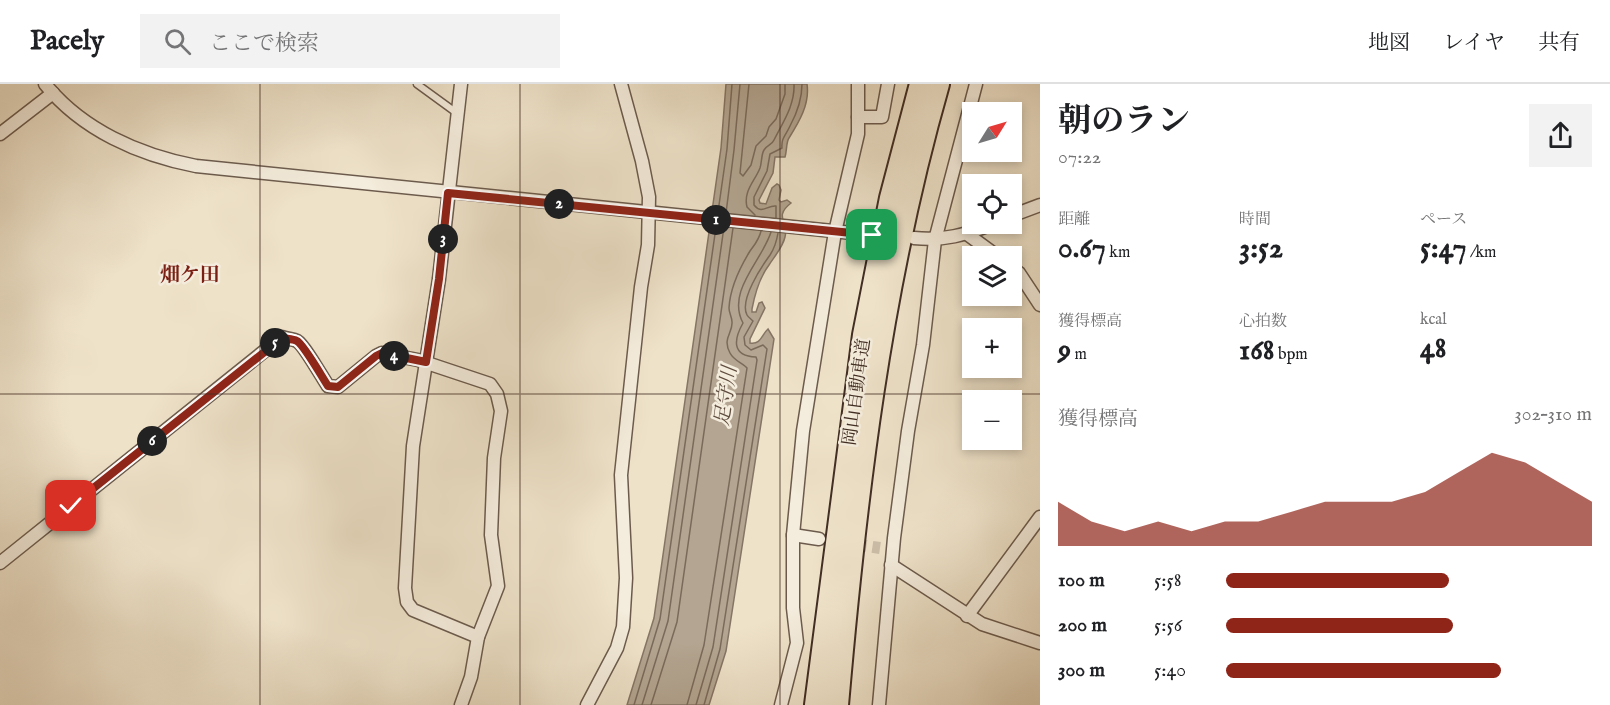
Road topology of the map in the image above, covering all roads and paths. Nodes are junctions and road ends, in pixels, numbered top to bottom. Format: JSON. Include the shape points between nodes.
{"nodes":[{"id":1,"x":417,"y":84,"type":"edge"},
{"id":2,"x":461,"y":84,"type":"edge"},
{"id":3,"x":858,"y":84,"type":"edge"},
{"id":4,"x":888,"y":84,"type":"edge"},
{"id":5,"x":921,"y":84,"type":"edge"},
{"id":6,"x":938,"y":84,"type":"edge"},
{"id":7,"x":976,"y":84,"type":"edge"},
{"id":8,"x":621,"y":86,"type":"edge"},
{"id":9,"x":49,"y":89,"type":"edge"},
{"id":10,"x":459,"y":112,"type":"junction"},
{"id":11,"x":858,"y":117,"type":"junction"},
{"id":12,"x":0,"y":134,"type":"edge"},
{"id":13,"x":448,"y":193,"type":"junction"},
{"id":14,"x":1040,"y":205,"type":"edge"},
{"id":15,"x":1022,"y":212,"type":"edge"},
{"id":16,"x":652,"y":214,"type":"junction"},
{"id":17,"x":831,"y":232,"type":"junction"},
{"id":18,"x":967,"y":234,"type":"joint"},
{"id":19,"x":872,"y":235,"type":"dead end"},
{"id":20,"x":914,"y":238,"type":"dead end"},
{"id":21,"x":935,"y":240,"type":"junction"},
{"id":22,"x":983,"y":246,"type":"edge"},
{"id":23,"x":1022,"y":278,"type":"edge"},
{"id":24,"x":1040,"y":305,"type":"edge"},
{"id":25,"x":426,"y":362,"type":"junction"},
{"id":26,"x":1040,"y":517,"type":"edge"},
{"id":27,"x":793,"y":535,"type":"junction"},
{"id":28,"x":819,"y":539,"type":"tunnel mouth"},
{"id":29,"x":0,"y":563,"type":"edge"},
{"id":30,"x":891,"y":565,"type":"junction"},
{"id":31,"x":967,"y":616,"type":"junction"},
{"id":32,"x":843,"y":637,"type":"junction"},
{"id":33,"x":478,"y":638,"type":"junction"},
{"id":34,"x":1040,"y":643,"type":"edge"},
{"id":35,"x":461,"y":705,"type":"edge"},
{"id":36,"x":587,"y":705,"type":"edge"},
{"id":37,"x":781,"y":705,"type":"edge"},
{"id":38,"x":816,"y":705,"type":"edge"},
{"id":39,"x":831,"y":705,"type":"edge"},
{"id":40,"x":837,"y":705,"type":"edge"},
{"id":41,"x":879,"y":705,"type":"edge"}],
"edges":[{"from":1,"to":10,"type":"lane"},
{"from":2,"to":10,"type":"street"},
{"from":3,"to":11,"type":"street"},
{"from":4,"to":11,"type":"street","via":[[882,117]]},
{"from":5,"to":38,"type":"highway","name":"岡山自動車道","via":[[891,198],[864,335]]},
{"from":6,"to":32,"type":"highway","name":"岡山自動車道","via":[[907,204],[880,339]]},
{"from":7,"to":21,"type":"street"},
{"from":8,"to":16,"type":"street"},
{"from":9,"to":12,"type":"street"},
{"from":9,"to":13,"type":"street","via":[[69,109],[107,135],[172,162]]},
{"from":10,"to":13,"type":"street"},
{"from":11,"to":17,"type":"street","via":[[858,134]]},
{"from":13,"to":16,"type":"street"},
{"from":13,"to":25,"type":"street"},
{"from":14,"to":15,"type":"street"},
{"from":16,"to":17,"type":"street"},
{"from":16,"to":36,"type":"street","via":[[621,475],[624,620],[617,648]]},
{"from":17,"to":19,"type":"street"},
{"from":17,"to":27,"type":"street","via":[[803,431]]},
{"from":18,"to":21,"type":"street"},
{"from":18,"to":22,"type":"street"},
{"from":20,"to":21,"type":"street"},
{"from":21,"to":30,"type":"street","via":[[923,345],[887,549]]},
{"from":23,"to":24,"type":"street"},
{"from":25,"to":29,"type":"street","via":[[382,353],[338,387],[328,386],[308,352],[298,342],[282,338]]},
{"from":25,"to":33,"type":"street","via":[[413,446],[407,602],[413,610]]},
{"from":25,"to":33,"type":"street","via":[[490,384],[500,402],[491,535],[498,585]]},
{"from":26,"to":31,"type":"street"},
{"from":27,"to":28,"type":"street"},
{"from":27,"to":37,"type":"street","via":[[797,643]]},
{"from":30,"to":31,"type":"street"},
{"from":30,"to":41,"type":"street"},
{"from":31,"to":34,"type":"street"},
{"from":32,"to":39,"type":"highway"},
{"from":32,"to":40,"type":"highway"},
{"from":33,"to":35,"type":"street"}]}
